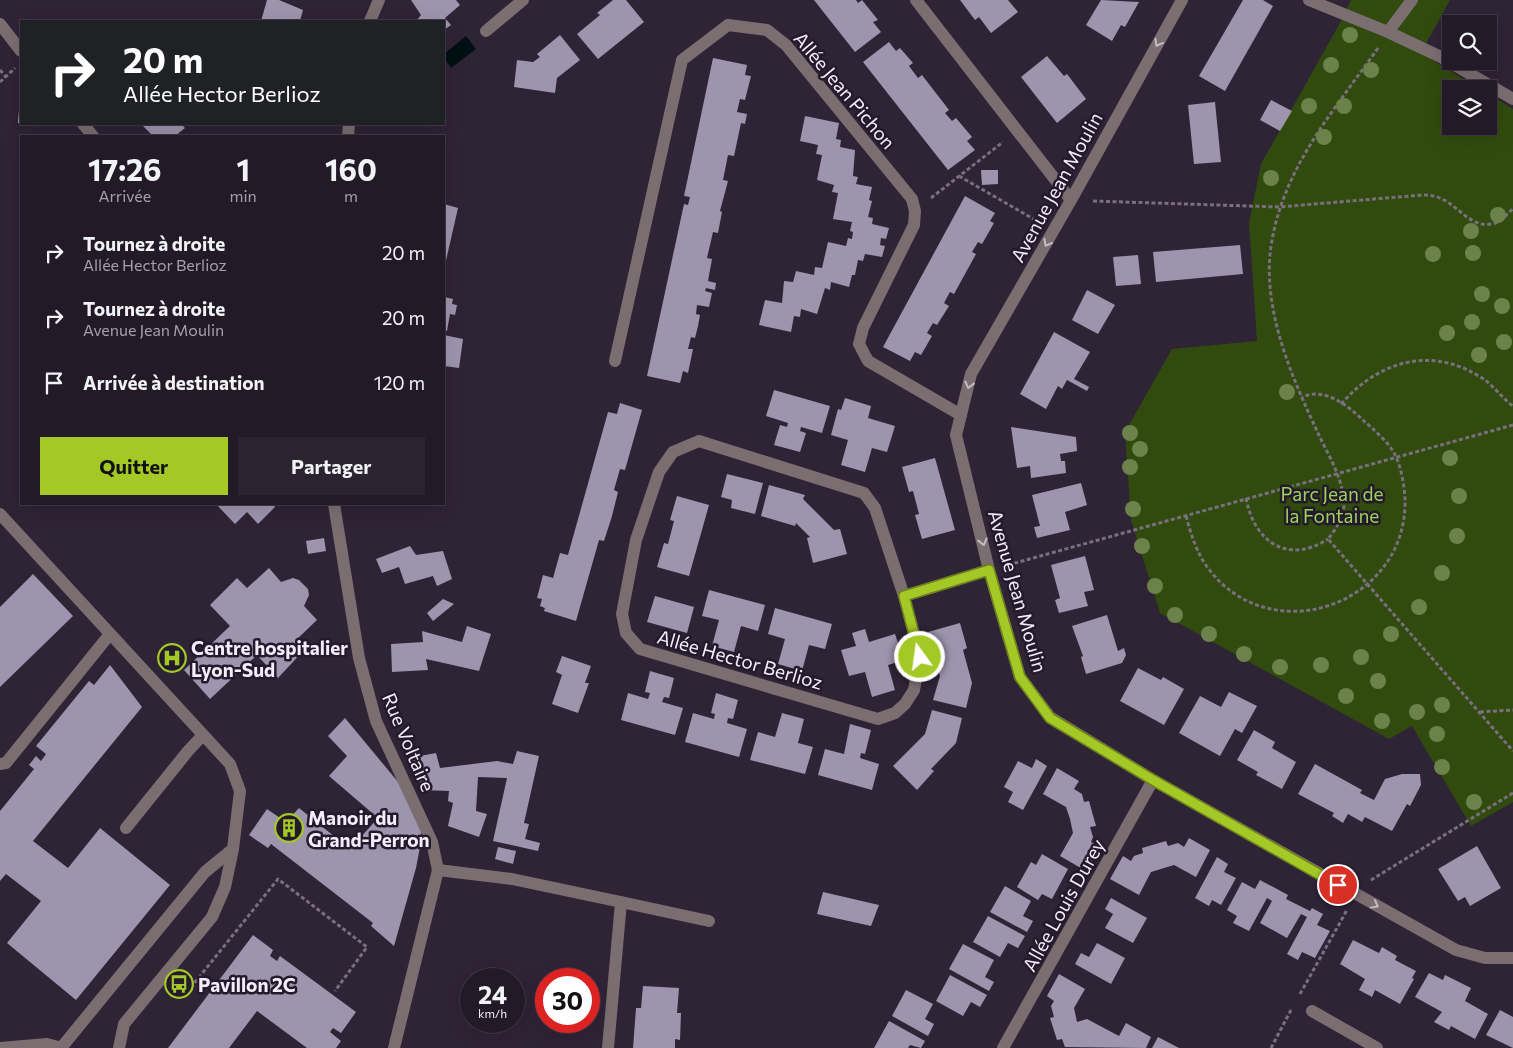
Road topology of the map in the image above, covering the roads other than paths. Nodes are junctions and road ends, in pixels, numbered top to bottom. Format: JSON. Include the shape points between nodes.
{"nodes":[{"id":1,"x":379,"y":0,"type":"edge"},
{"id":2,"x":523,"y":0,"type":"edge"},
{"id":3,"x":916,"y":0,"type":"edge"},
{"id":4,"x":1182,"y":0,"type":"edge"},
{"id":5,"x":1309,"y":0,"type":"edge"},
{"id":6,"x":1412,"y":0,"type":"edge"},
{"id":7,"x":370,"y":20,"type":"edge"},
{"id":8,"x":0,"y":24,"type":"edge"},
{"id":9,"x":486,"y":31,"type":"dead end"},
{"id":10,"x":1388,"y":32,"type":"junction"},
{"id":11,"x":20,"y":50,"type":"edge"},
{"id":12,"x":1513,"y":99,"type":"edge"},
{"id":13,"x":84,"y":125,"type":"edge"},
{"id":14,"x":93,"y":135,"type":"edge"},
{"id":15,"x":1071,"y":200,"type":"junction"},
{"id":16,"x":615,"y":361,"type":"dead end"},
{"id":17,"x":961,"y":416,"type":"junction"},
{"id":18,"x":334,"y":505,"type":"edge"},
{"id":19,"x":0,"y":514,"type":"edge"},
{"id":20,"x":989,"y":570,"type":"junction"},
{"id":21,"x":904,"y":596,"type":"junction"},
{"id":22,"x":110,"y":634,"type":"junction"},
{"id":23,"x":203,"y":735,"type":"junction"},
{"id":24,"x":0,"y":764,"type":"edge"},
{"id":25,"x":1153,"y":780,"type":"junction"},
{"id":26,"x":126,"y":828,"type":"dead end"},
{"id":27,"x":233,"y":849,"type":"junction"},
{"id":28,"x":438,"y":870,"type":"junction"},
{"id":29,"x":621,"y":902,"type":"junction"},
{"id":30,"x":709,"y":921,"type":"dead end"},
{"id":31,"x":1513,"y":958,"type":"edge"},
{"id":32,"x":1312,"y":1011,"type":"dead end"},
{"id":33,"x":0,"y":1048,"type":"edge"},
{"id":34,"x":61,"y":1048,"type":"edge"},
{"id":35,"x":119,"y":1048,"type":"edge"},
{"id":36,"x":394,"y":1048,"type":"edge"},
{"id":37,"x":608,"y":1048,"type":"edge"},
{"id":38,"x":1004,"y":1048,"type":"edge"},
{"id":39,"x":1377,"y":1048,"type":"edge"}],
"edges":[{"from":1,"to":7,"type":"street"},
{"from":2,"to":9,"type":"street"},
{"from":3,"to":15,"type":"street"},
{"from":4,"to":15,"type":"street","name":"Avenue Jean Moulin","one_way":true},
{"from":5,"to":10,"type":"street"},
{"from":6,"to":10,"type":"street"},
{"from":8,"to":11,"type":"street"},
{"from":10,"to":12,"type":"street","via":[[1441,56]]},
{"from":13,"to":14,"type":"street"},
{"from":15,"to":17,"type":"street","name":"Avenue Jean Moulin","one_way":true,"via":[[971,374]]},
{"from":16,"to":17,"type":"street","name":"Allée Jean Pichon","via":[[682,60],[728,25],[767,30],[786,45],[912,199],[914,225],[863,328],[859,344],[868,362]]},
{"from":17,"to":20,"type":"street","name":"Avenue Jean Moulin","one_way":true,"via":[[956,435]]},
{"from":18,"to":28,"type":"street","name":"Rue Voltaire","via":[[359,658],[376,721],[432,842]]},
{"from":19,"to":22,"type":"street"},
{"from":20,"to":21,"type":"street"},
{"from":20,"to":25,"type":"street","name":"Avenue Jean Moulin","via":[[1020,677],[1050,718]]},
{"from":21,"to":21,"type":"street","name":"Allée Hector Berlioz","via":[[876,508],[864,493],[699,441],[673,452],[659,472],[636,540],[622,614],[626,633],[640,649],[878,719],[894,713],[914,690],[920,657]]},
{"from":22,"to":23,"type":"street"},
{"from":22,"to":24,"type":"street","via":[[6,763]]},
{"from":23,"to":26,"type":"street"},
{"from":23,"to":27,"type":"street","via":[[230,764],[240,790]]},
{"from":25,"to":31,"type":"street","name":"Avenue Jean Moulin","one_way":true,"via":[[1456,950],[1485,958]]},
{"from":25,"to":38,"type":"street","name":"Allée Louis Durey"},
{"from":27,"to":34,"type":"street","via":[[205,872]]},
{"from":27,"to":35,"type":"street","via":[[225,887],[212,917],[124,1024]]},
{"from":28,"to":29,"type":"street","via":[[512,879]]},
{"from":28,"to":36,"type":"street","name":"Rue Voltaire"},
{"from":29,"to":30,"type":"street"},
{"from":29,"to":37,"type":"street"},
{"from":32,"to":39,"type":"street"},
{"from":33,"to":34,"type":"street","via":[[47,1044]]}]}
